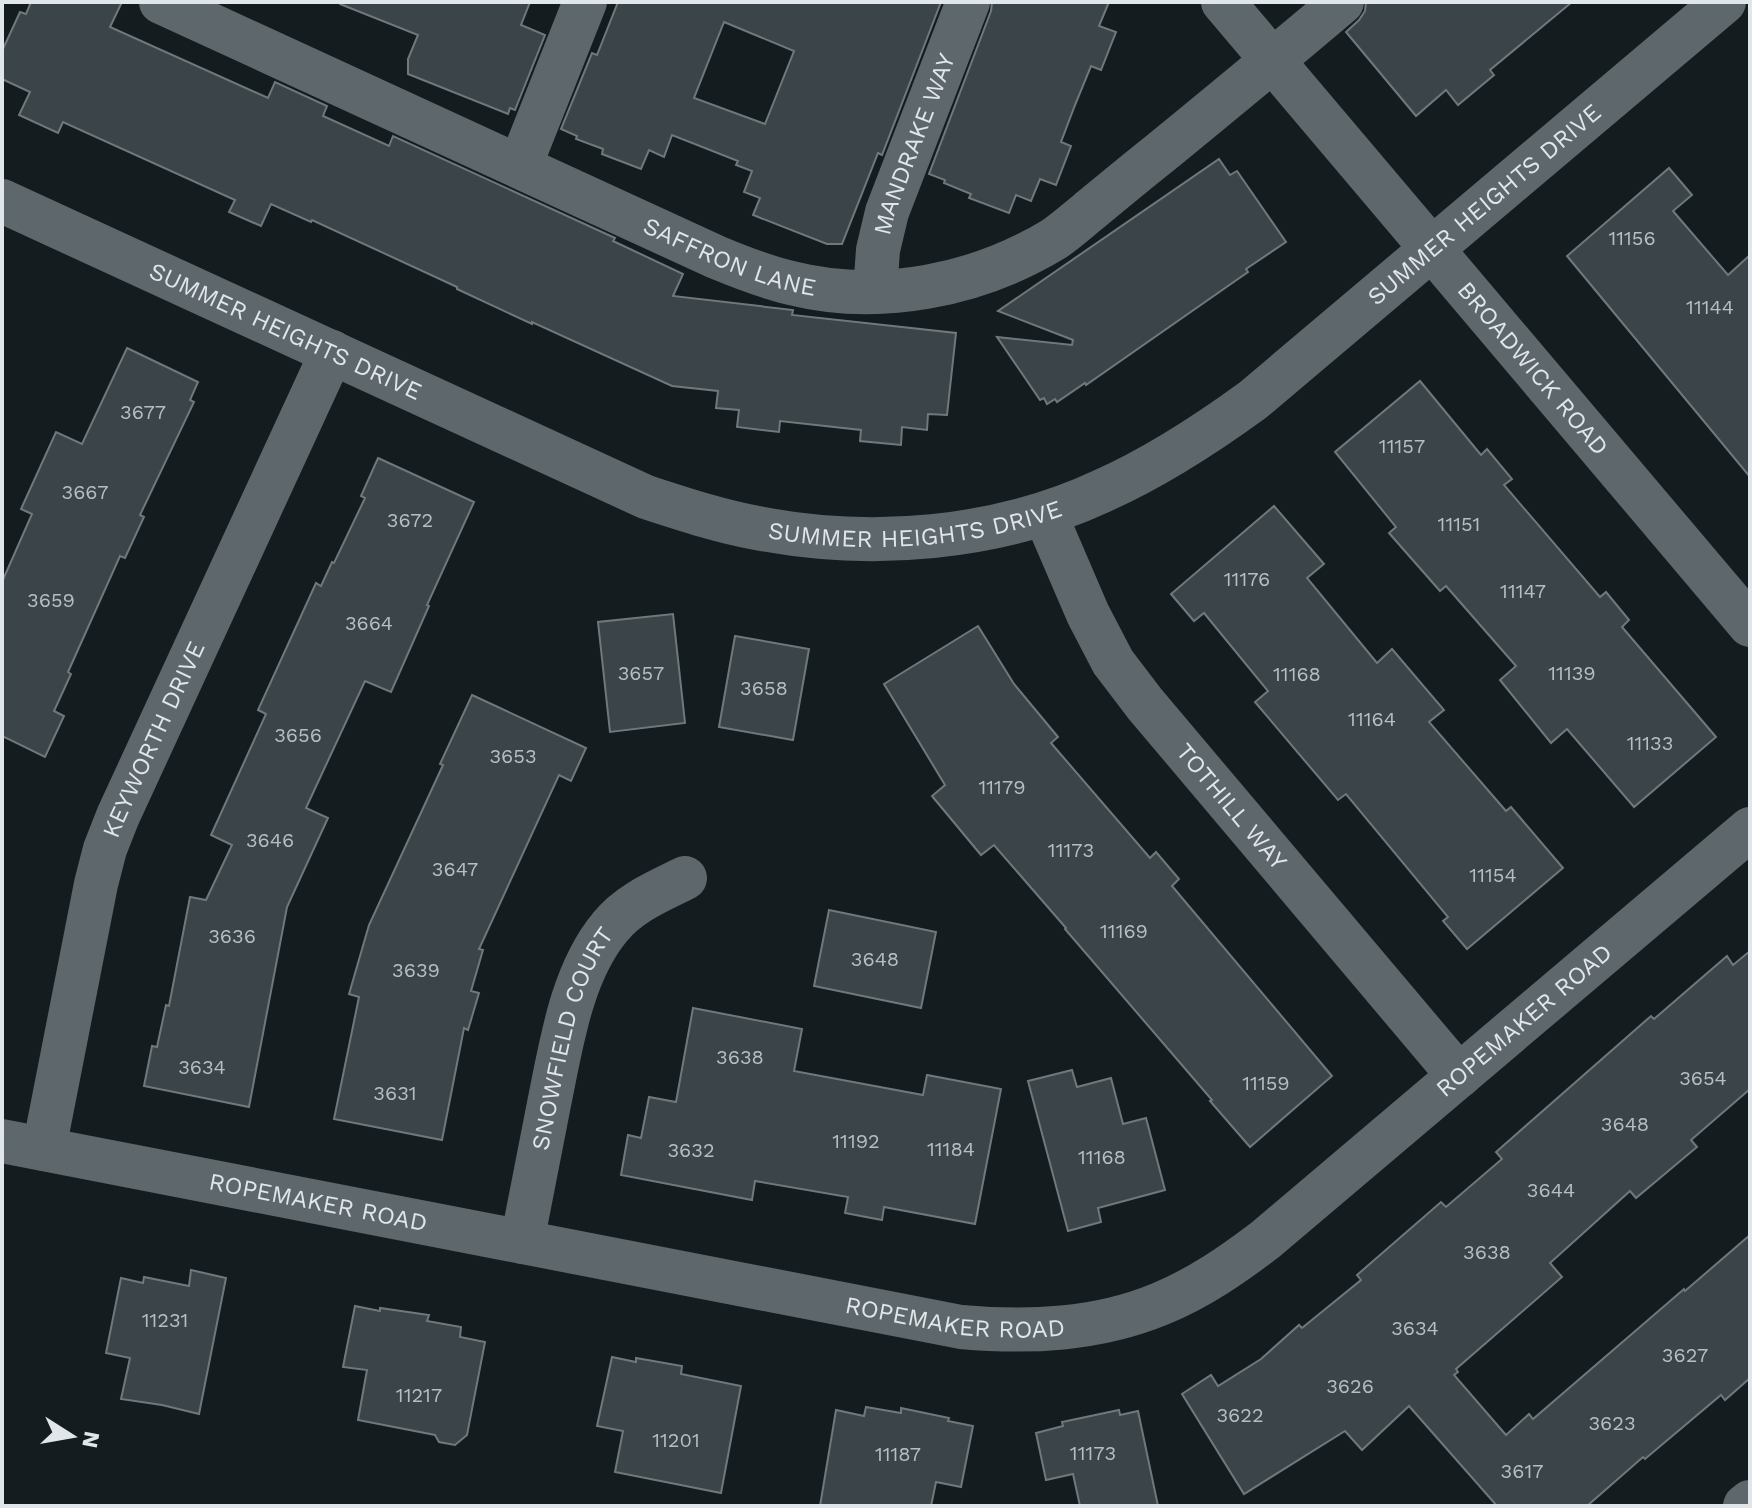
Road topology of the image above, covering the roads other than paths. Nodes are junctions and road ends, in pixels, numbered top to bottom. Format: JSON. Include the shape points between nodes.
{"nodes":[{"id":1,"x":585,"y":2,"type":"edge"},
{"id":2,"x":968,"y":2,"type":"edge"},
{"id":3,"x":1223,"y":2,"type":"edge"},
{"id":4,"x":1342,"y":2,"type":"edge"},
{"id":5,"x":1724,"y":2,"type":"edge"},
{"id":6,"x":185,"y":7,"type":"edge"},
{"id":7,"x":1273,"y":61,"type":"junction"},
{"id":8,"x":520,"y":166,"type":"junction"},
{"id":9,"x":2,"y":201,"type":"edge"},
{"id":10,"x":1432,"y":248,"type":"junction"},
{"id":11,"x":875,"y":292,"type":"junction"},
{"id":12,"x":332,"y":352,"type":"junction"},
{"id":13,"x":1045,"y":514,"type":"junction"},
{"id":14,"x":1750,"y":625,"type":"edge"},
{"id":15,"x":1750,"y":829,"type":"edge"},
{"id":16,"x":685,"y":878,"type":"dead end"},
{"id":17,"x":1459,"y":1076,"type":"junction"},
{"id":18,"x":2,"y":1141,"type":"edge"},
{"id":19,"x":44,"y":1149,"type":"junction"},
{"id":20,"x":522,"y":1242,"type":"junction"},
{"id":21,"x":1750,"y":1502,"type":"edge"},
{"id":22,"x":1745,"y":1506,"type":"edge"}],
"edges":[{"from":1,"to":8,"type":"street"},
{"from":2,"to":11,"type":"street","name":"MANDRAKE WAY","via":[[887,212]]},
{"from":3,"to":7,"type":"street","name":"BROADWICK ROAD"},
{"from":4,"to":7,"type":"street","name":"SAFFRON LANE"},
{"from":5,"to":10,"type":"street","name":"SUMMER HEIGHTS DRIVE"},
{"from":6,"to":8,"type":"street","name":"SAFFRON LANE"},
{"from":7,"to":10,"type":"street","name":"BROADWICK ROAD"},
{"from":7,"to":11,"type":"street","name":"SAFFRON LANE","via":[[1057,237],[969,277]]},
{"from":8,"to":11,"type":"street","name":"SAFFRON LANE","via":[[754,273],[793,284]]},
{"from":9,"to":12,"type":"street","name":"SUMMER HEIGHTS DRIVE"},
{"from":10,"to":13,"type":"street","name":"SUMMER HEIGHTS DRIVE","via":[[1253,400],[1204,435],[1114,486]]},
{"from":10,"to":14,"type":"street","name":"BROADWICK ROAD"},
{"from":12,"to":13,"type":"street","name":"SUMMER HEIGHTS DRIVE","via":[[646,497],[757,528],[872,539],[931,536]]},
{"from":12,"to":19,"type":"street","name":"KEYWORTH DRIVE","via":[[105,849]]},
{"from":13,"to":17,"type":"street","name":"TOTHILL WAY","via":[[1113,662]]},
{"from":15,"to":17,"type":"street","name":"ROPEMAKER ROAD"},
{"from":16,"to":20,"type":"street","name":"SNOWFIELD COURT","via":[[640,901],[610,926],[580,982],[563,1037]]},
{"from":17,"to":20,"type":"street","name":"ROPEMAKER ROAD","via":[[1215,1276],[1159,1304],[1082,1325],[1028,1330],[961,1327]]},
{"from":18,"to":19,"type":"street","name":"ROPEMAKER ROAD"},
{"from":19,"to":20,"type":"street","name":"ROPEMAKER ROAD"},
{"from":21,"to":22,"type":"street"}]}
